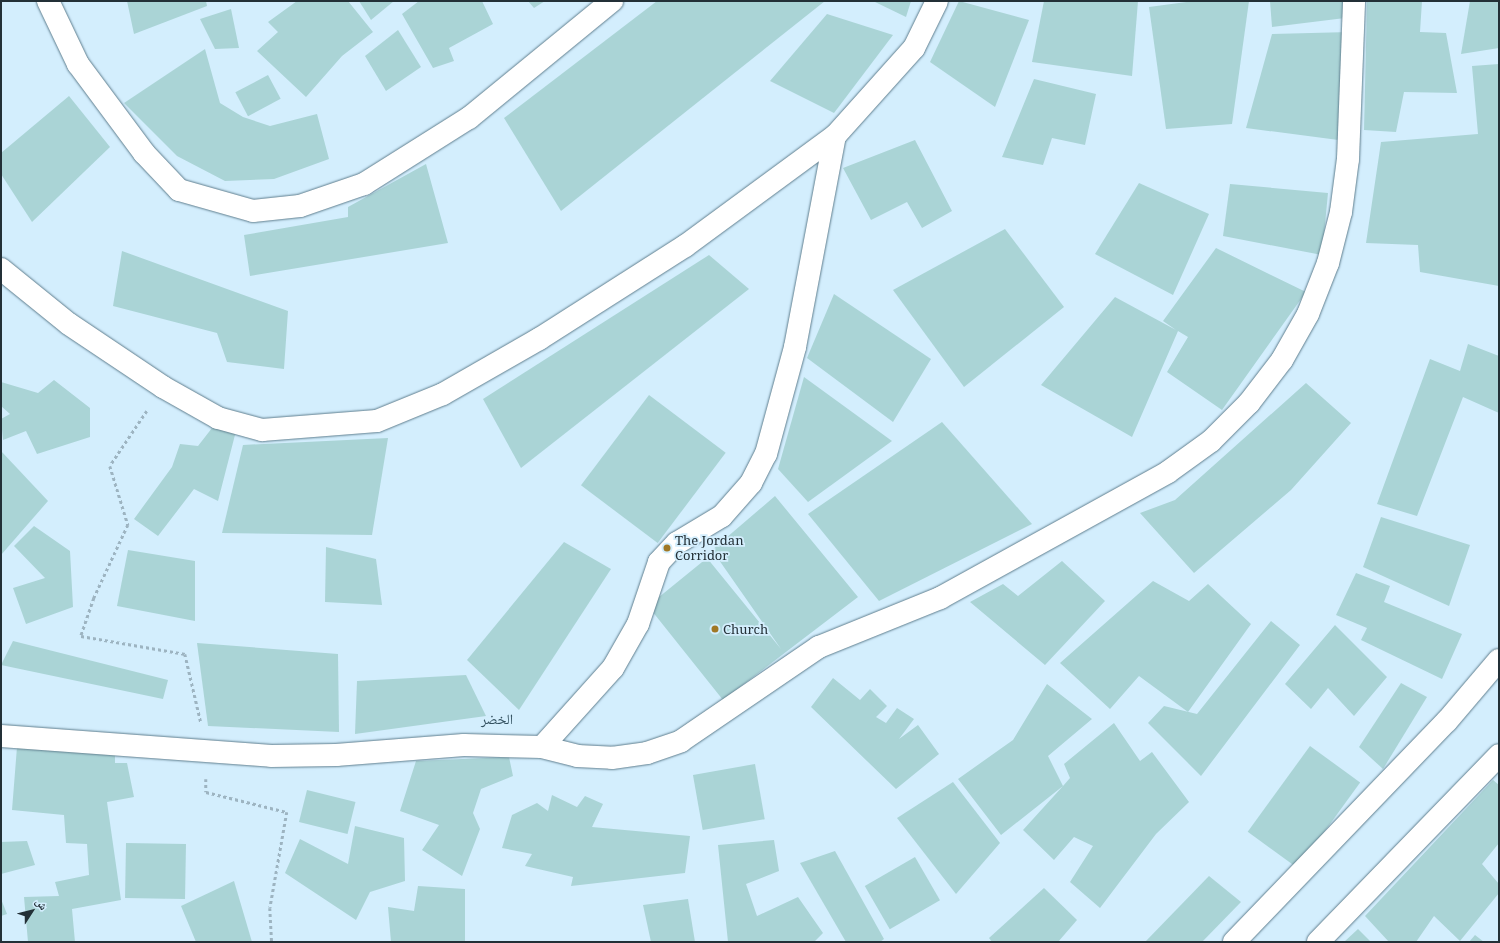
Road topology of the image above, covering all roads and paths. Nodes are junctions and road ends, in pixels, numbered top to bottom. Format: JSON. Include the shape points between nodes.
{"nodes":[{"id":1,"x":48,"y":1,"type":"edge"},
{"id":2,"x":612,"y":1,"type":"edge"},
{"id":3,"x":937,"y":1,"type":"edge"},
{"id":4,"x":1354,"y":1,"type":"edge"},
{"id":5,"x":835,"y":136,"type":"junction"},
{"id":6,"x":1,"y":269,"type":"edge"},
{"id":7,"x":163,"y":387,"type":"junction"},
{"id":8,"x":1499,"y":660,"type":"edge"},
{"id":9,"x":1,"y":736,"type":"edge"},
{"id":10,"x":542,"y":747,"type":"junction"},
{"id":11,"x":208,"y":754,"type":"junction"},
{"id":12,"x":1499,"y":755,"type":"edge"},
{"id":13,"x":272,"y":942,"type":"edge"},
{"id":14,"x":1234,"y":942,"type":"edge"},
{"id":15,"x":1318,"y":942,"type":"edge"}],
"edges":[{"from":1,"to":2,"type":"street","via":[[78,64],[144,153],[179,190],[253,212],[300,206],[364,184],[469,118]]},
{"from":3,"to":5,"type":"street","via":[[914,48]]},
{"from":4,"to":10,"type":"street","via":[[1348,160],[1341,212],[1328,263],[1308,314],[1282,360],[1249,403],[1211,441],[1168,472],[1069,524],[993,571],[940,598],[818,647],[681,741],[647,753],[612,758],[577,756]]},
{"from":5,"to":7,"type":"street","via":[[685,246],[539,339],[444,394],[377,421],[262,430],[218,418]]},
{"from":5,"to":10,"type":"street","via":[[795,347],[766,454],[751,483],[722,516],[677,543],[659,562],[638,624],[613,668]]},
{"from":6,"to":7,"type":"street","via":[[69,324]]},
{"from":7,"to":11,"type":"path","via":[[110,466],[128,525],[94,598],[81,636],[185,654]]},
{"from":8,"to":14,"type":"street","via":[[1447,721]]},
{"from":9,"to":11,"type":"street"},
{"from":10,"to":11,"type":"street","via":[[464,745],[336,755]]},
{"from":11,"to":13,"type":"path","via":[[206,792],[287,812],[270,908]]},
{"from":12,"to":15,"type":"street"}]}
